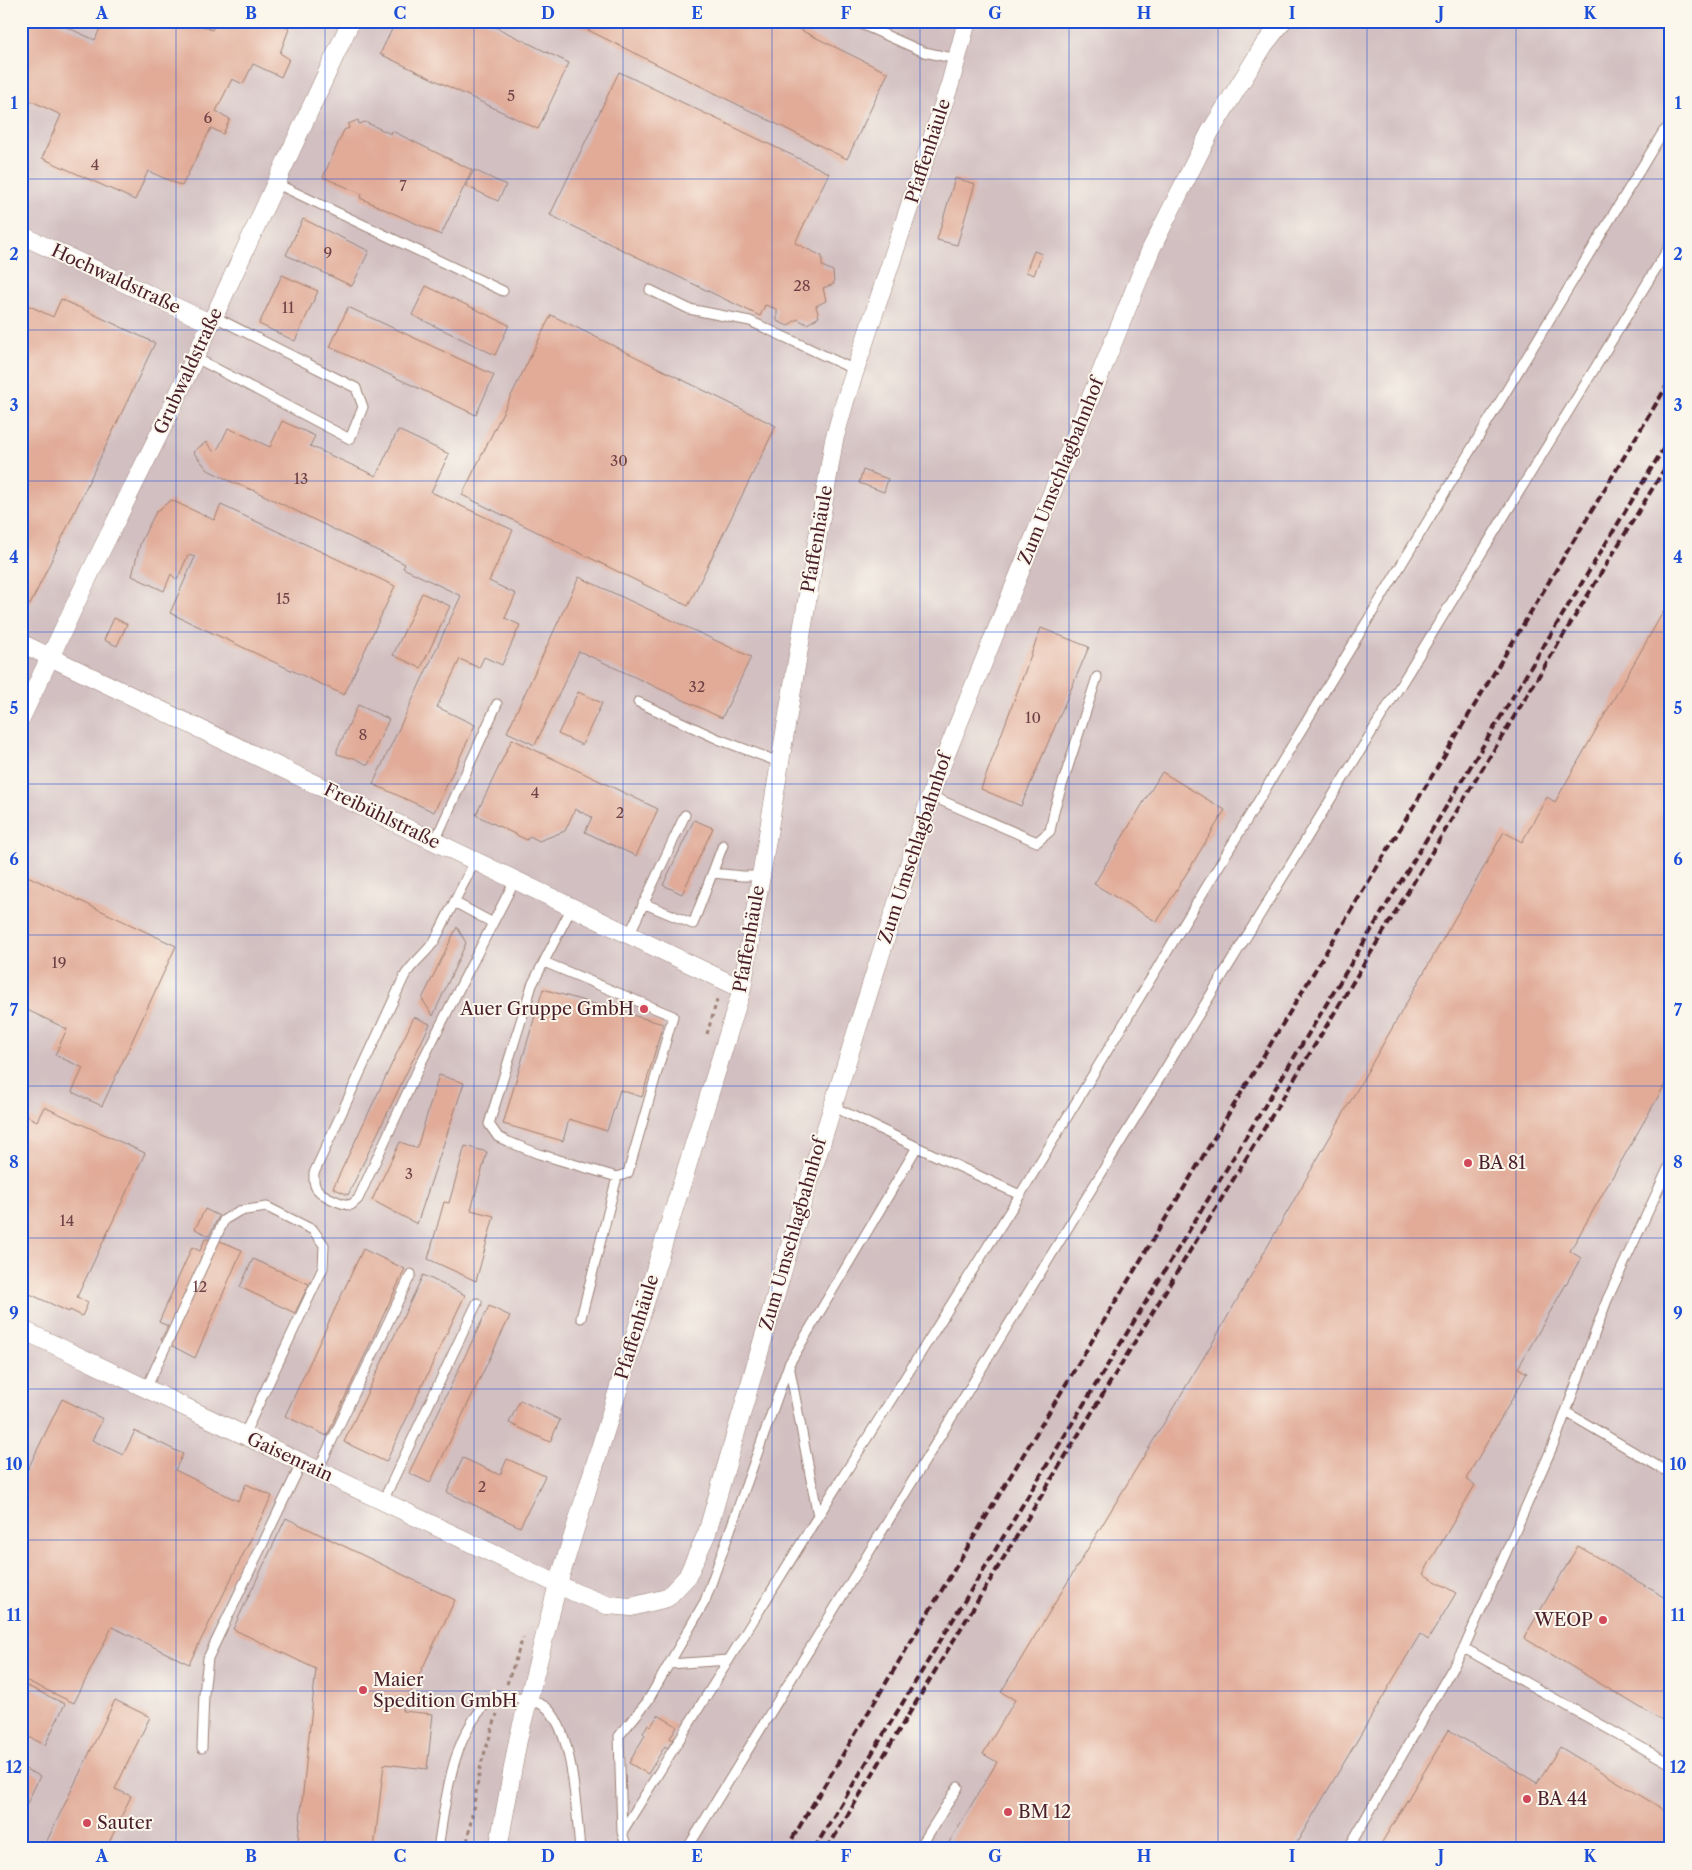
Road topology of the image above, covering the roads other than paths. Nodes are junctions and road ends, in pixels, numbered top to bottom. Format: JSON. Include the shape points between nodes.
{"nodes":[{"id":1,"x":351,"y":21,"type":"edge"},
{"id":2,"x":854,"y":21,"type":"edge"},
{"id":3,"x":967,"y":21,"type":"edge"},
{"id":4,"x":1283,"y":21,"type":"edge"},
{"id":5,"x":956,"y":59,"type":"junction"},
{"id":6,"x":1671,"y":126,"type":"edge"},
{"id":7,"x":276,"y":183,"type":"junction"},
{"id":8,"x":21,"y":235,"type":"edge"},
{"id":9,"x":1671,"y":244,"type":"edge"},
{"id":10,"x":650,"y":290,"type":"dead end"},
{"id":11,"x":503,"y":291,"type":"dead end"},
{"id":12,"x":212,"y":319,"type":"junction"},
{"id":13,"x":194,"y":358,"type":"junction"},
{"id":14,"x":855,"y":370,"type":"junction"},
{"id":15,"x":21,"y":643,"type":"edge"},
{"id":16,"x":50,"y":657,"type":"junction"},
{"id":17,"x":1097,"y":677,"type":"dead end"},
{"id":18,"x":638,"y":702,"type":"dead end"},
{"id":19,"x":497,"y":704,"type":"dead end"},
{"id":20,"x":21,"y":718,"type":"edge"},
{"id":21,"x":779,"y":762,"type":"junction"},
{"id":22,"x":930,"y":796,"type":"junction"},
{"id":23,"x":685,"y":815,"type":"dead end"},
{"id":24,"x":434,"y":841,"type":"junction"},
{"id":25,"x":723,"y":845,"type":"dead end"},
{"id":26,"x":475,"y":861,"type":"junction"},
{"id":27,"x":713,"y":873,"type":"junction"},
{"id":28,"x":760,"y":876,"type":"junction"},
{"id":29,"x":515,"y":880,"type":"junction"},
{"id":30,"x":454,"y":902,"type":"junction"},
{"id":31,"x":643,"y":903,"type":"junction"},
{"id":32,"x":572,"y":907,"type":"junction"},
{"id":33,"x":493,"y":923,"type":"junction"},
{"id":34,"x":629,"y":934,"type":"junction"},
{"id":35,"x":544,"y":962,"type":"junction"},
{"id":36,"x":742,"y":989,"type":"junction"},
{"id":37,"x":832,"y":1106,"type":"junction"},
{"id":38,"x":917,"y":1147,"type":"junction"},
{"id":39,"x":1671,"y":1162,"type":"edge"},
{"id":40,"x":617,"y":1178,"type":"junction"},
{"id":41,"x":1020,"y":1195,"type":"junction"},
{"id":42,"x":411,"y":1274,"type":"dead end"},
{"id":43,"x":477,"y":1303,"type":"dead end"},
{"id":44,"x":581,"y":1318,"type":"dead end"},
{"id":45,"x":21,"y":1329,"type":"edge"},
{"id":46,"x":788,"y":1364,"type":"junction"},
{"id":47,"x":146,"y":1389,"type":"junction"},
{"id":48,"x":1566,"y":1412,"type":"junction"},
{"id":49,"x":244,"y":1435,"type":"junction"},
{"id":50,"x":302,"y":1462,"type":"junction"},
{"id":51,"x":318,"y":1470,"type":"junction"},
{"id":52,"x":1671,"y":1474,"type":"edge"},
{"id":53,"x":383,"y":1500,"type":"junction"},
{"id":54,"x":818,"y":1516,"type":"junction"},
{"id":55,"x":558,"y":1584,"type":"junction"},
{"id":56,"x":1464,"y":1648,"type":"junction"},
{"id":57,"x":729,"y":1660,"type":"junction"},
{"id":58,"x":669,"y":1664,"type":"junction"},
{"id":59,"x":527,"y":1700,"type":"junction"},
{"id":60,"x":202,"y":1748,"type":"dead end"},
{"id":61,"x":1671,"y":1764,"type":"edge"},
{"id":62,"x":958,"y":1787,"type":"dead end"},
{"id":63,"x":622,"y":1832,"type":"junction"},
{"id":64,"x":438,"y":1849,"type":"edge"},
{"id":65,"x":498,"y":1849,"type":"edge"},
{"id":66,"x":580,"y":1849,"type":"edge"},
{"id":67,"x":627,"y":1849,"type":"edge"},
{"id":68,"x":687,"y":1849,"type":"edge"},
{"id":69,"x":919,"y":1849,"type":"edge"},
{"id":70,"x":1348,"y":1849,"type":"edge"}],
"edges":[{"from":1,"to":7,"type":"street","name":"Grubwaldstraße"},
{"from":2,"to":5,"type":"lane","via":[[924,52]]},
{"from":3,"to":5,"type":"street","name":"Pfaffenhäule"},
{"from":4,"to":22,"type":"street","name":"Zum Umschlagbahnhof","via":[[1264,45],[1210,132],[1151,249]]},
{"from":5,"to":14,"type":"street","name":"Pfaffenhäule"},
{"from":6,"to":41,"type":"lane","via":[[1663,132]]},
{"from":7,"to":11,"type":"lane"},
{"from":7,"to":12,"type":"street","name":"Grubwaldstraße"},
{"from":8,"to":12,"type":"street","name":"Hochwaldstraße"},
{"from":9,"to":68,"type":"lane"},
{"from":10,"to":14,"type":"lane","via":[[689,309],[750,321]]},
{"from":12,"to":13,"type":"street","name":"Grubwaldstraße"},
{"from":12,"to":13,"type":"lane","via":[[356,388],[363,407],[350,439]]},
{"from":13,"to":16,"type":"street","name":"Grubwaldstraße"},
{"from":14,"to":21,"type":"street","name":"Pfaffenhäule","via":[[834,440]]},
{"from":15,"to":16,"type":"street","name":"Freibühlstraße"},
{"from":16,"to":20,"type":"street","name":"Grubwaldstraße"},
{"from":16,"to":24,"type":"street","name":"Freibühlstraße"},
{"from":17,"to":22,"type":"lane","via":[[1050,831],[1038,842]]},
{"from":18,"to":21,"type":"lane","via":[[718,739]]},
{"from":19,"to":24,"type":"lane"},
{"from":21,"to":28,"type":"street","name":"Pfaffenhäule"},
{"from":22,"to":37,"type":"street","name":"Zum Umschlagbahnhof"},
{"from":23,"to":31,"type":"lane"},
{"from":24,"to":26,"type":"street","name":"Freibühlstraße"},
{"from":25,"to":27,"type":"lane"},
{"from":26,"to":29,"type":"street","name":"Freibühlstraße"},
{"from":26,"to":30,"type":"lane"},
{"from":27,"to":28,"type":"lane"},
{"from":27,"to":31,"type":"lane","via":[[694,924]]},
{"from":28,"to":36,"type":"street","name":"Pfaffenhäule"},
{"from":29,"to":32,"type":"street","name":"Freibühlstraße"},
{"from":29,"to":33,"type":"lane"},
{"from":30,"to":33,"type":"lane"},
{"from":30,"to":33,"type":"lane","via":[[431,946],[404,977],[343,1109],[314,1173],[314,1184],[321,1193],[348,1205],[358,1199],[421,1063]]},
{"from":31,"to":34,"type":"lane"},
{"from":32,"to":34,"type":"street","name":"Freibühlstraße"},
{"from":32,"to":35,"type":"lane"},
{"from":34,"to":36,"type":"street","name":"Freibühlstraße"},
{"from":35,"to":40,"type":"lane","via":[[532,985],[489,1124],[498,1137],[509,1142]]},
{"from":35,"to":40,"type":"lane","via":[[673,1016],[628,1173]]},
{"from":36,"to":55,"type":"street","name":"Pfaffenhäule"},
{"from":37,"to":38,"type":"lane"},
{"from":37,"to":55,"type":"street","name":"Zum Umschlagbahnhof","via":[[707,1533],[687,1577],[667,1598],[631,1607],[607,1605]]},
{"from":38,"to":41,"type":"lane"},
{"from":38,"to":46,"type":"lane"},
{"from":39,"to":48,"type":"lane","via":[[1606,1300]]},
{"from":40,"to":44,"type":"lane"},
{"from":41,"to":54,"type":"lane"},
{"from":42,"to":51,"type":"lane"},
{"from":43,"to":53,"type":"lane"},
{"from":45,"to":47,"type":"street","name":"Gaisenrain"},
{"from":46,"to":54,"type":"lane"},
{"from":46,"to":58,"type":"lane","via":[[705,1601]]},
{"from":47,"to":49,"type":"street","name":"Gaisenrain"},
{"from":47,"to":49,"type":"lane","via":[[224,1220],[239,1211],[267,1207],[312,1230],[324,1245],[323,1268]]},
{"from":48,"to":52,"type":"lane"},
{"from":48,"to":56,"type":"lane"},
{"from":49,"to":50,"type":"street","name":"Gaisenrain"},
{"from":50,"to":51,"type":"street","name":"Gaisenrain"},
{"from":50,"to":60,"type":"lane","via":[[208,1658]]},
{"from":51,"to":53,"type":"street","name":"Gaisenrain"},
{"from":53,"to":55,"type":"street","name":"Gaisenrain"},
{"from":54,"to":57,"type":"lane"},
{"from":55,"to":59,"type":"street","name":"Pfaffenhäule"},
{"from":56,"to":61,"type":"lane"},
{"from":56,"to":70,"type":"lane"},
{"from":57,"to":58,"type":"lane"},
{"from":57,"to":63,"type":"lane"},
{"from":58,"to":63,"type":"lane","via":[[647,1702],[619,1736]]},
{"from":59,"to":64,"type":"lane","via":[[496,1695],[486,1703],[459,1744],[446,1793]]},
{"from":59,"to":65,"type":"street","name":"Pfaffenhäule"},
{"from":59,"to":66,"type":"lane","via":[[547,1707],[560,1726],[571,1766]]},
{"from":62,"to":69,"type":"lane"},
{"from":63,"to":67,"type":"lane"}]}
